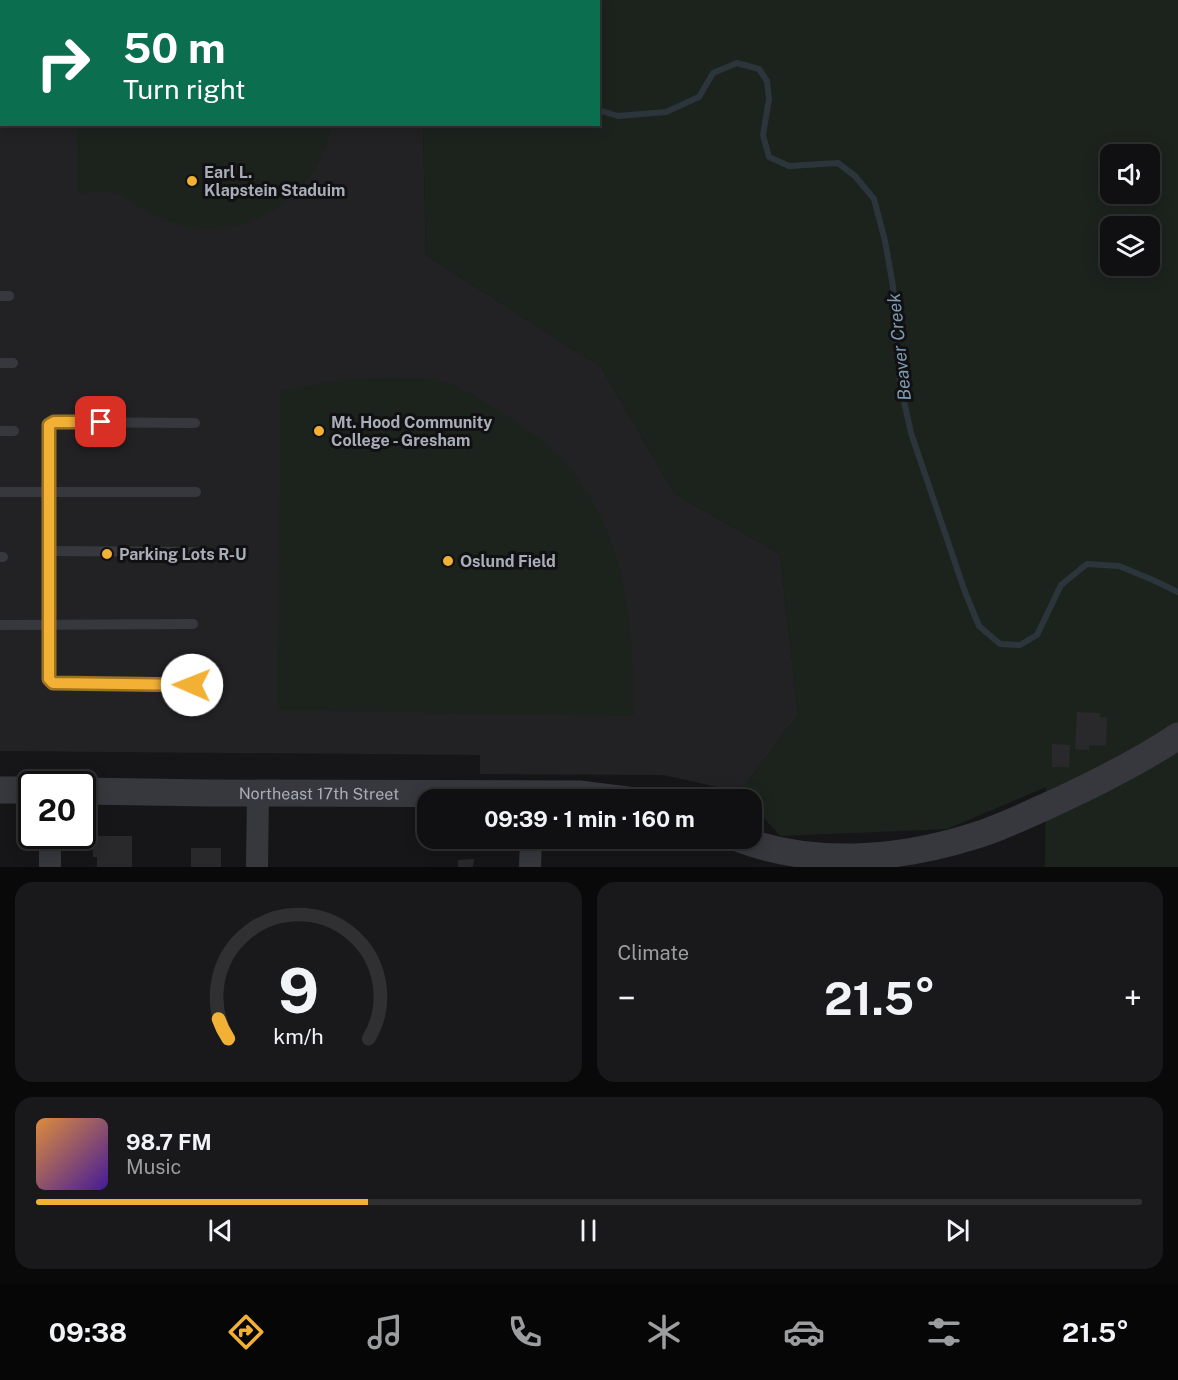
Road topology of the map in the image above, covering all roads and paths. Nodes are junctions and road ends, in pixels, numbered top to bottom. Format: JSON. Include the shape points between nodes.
{"nodes":[{"id":1,"x":0,"y":363,"type":"edge"},
{"id":2,"x":13,"y":363,"type":"dead end"},
{"id":3,"x":195,"y":423,"type":"dead end"},
{"id":4,"x":0,"y":431,"type":"edge"},
{"id":5,"x":14,"y":431,"type":"dead end"},
{"id":6,"x":0,"y":492,"type":"edge"},
{"id":7,"x":48,"y":492,"type":"junction"},
{"id":8,"x":196,"y":492,"type":"dead end"},
{"id":9,"x":48,"y":551,"type":"junction"},
{"id":10,"x":194,"y":552,"type":"dead end"},
{"id":11,"x":193,"y":624,"type":"dead end"},
{"id":12,"x":0,"y":625,"type":"edge"},
{"id":13,"x":48,"y":626,"type":"junction"},
{"id":14,"x":192,"y":685,"type":"dead end"},
{"id":15,"x":1173,"y":739,"type":"edge"},
{"id":16,"x":0,"y":790,"type":"edge"},
{"id":17,"x":18,"y":790,"type":"edge"},
{"id":18,"x":96,"y":791,"type":"edge"},
{"id":19,"x":258,"y":794,"type":"junction"},
{"id":20,"x":417,"y":795,"type":"edge"},
{"id":21,"x":762,"y":847,"type":"edge"},
{"id":22,"x":50,"y":849,"type":"edge"},
{"id":23,"x":531,"y":849,"type":"edge"},
{"id":24,"x":798,"y":861,"type":"edge"},
{"id":25,"x":50,"y":867,"type":"edge"},
{"id":26,"x":257,"y":867,"type":"edge"},
{"id":27,"x":531,"y":867,"type":"edge"}],
"edges":[{"from":1,"to":2,"type":"lane"},
{"from":3,"to":7,"type":"lane","via":[[54,422],[49,425]]},
{"from":4,"to":5,"type":"lane"},
{"from":6,"to":7,"type":"lane"},
{"from":7,"to":8,"type":"lane"},
{"from":7,"to":9,"type":"lane"},
{"from":9,"to":10,"type":"lane"},
{"from":9,"to":13,"type":"lane"},
{"from":11,"to":13,"type":"lane"},
{"from":12,"to":13,"type":"lane"},
{"from":13,"to":14,"type":"lane","via":[[48,672],[53,683]]},
{"from":15,"to":24,"type":"street","via":[[1082,790],[976,836],[918,851]]},
{"from":16,"to":17,"type":"street"},
{"from":18,"to":19,"type":"street","name":"Northeast 17th Street"},
{"from":19,"to":20,"type":"street","name":"Northeast 17th Street"},
{"from":19,"to":26,"type":"street"},
{"from":21,"to":24,"type":"street"},
{"from":22,"to":25,"type":"street"},
{"from":23,"to":27,"type":"street"}]}
